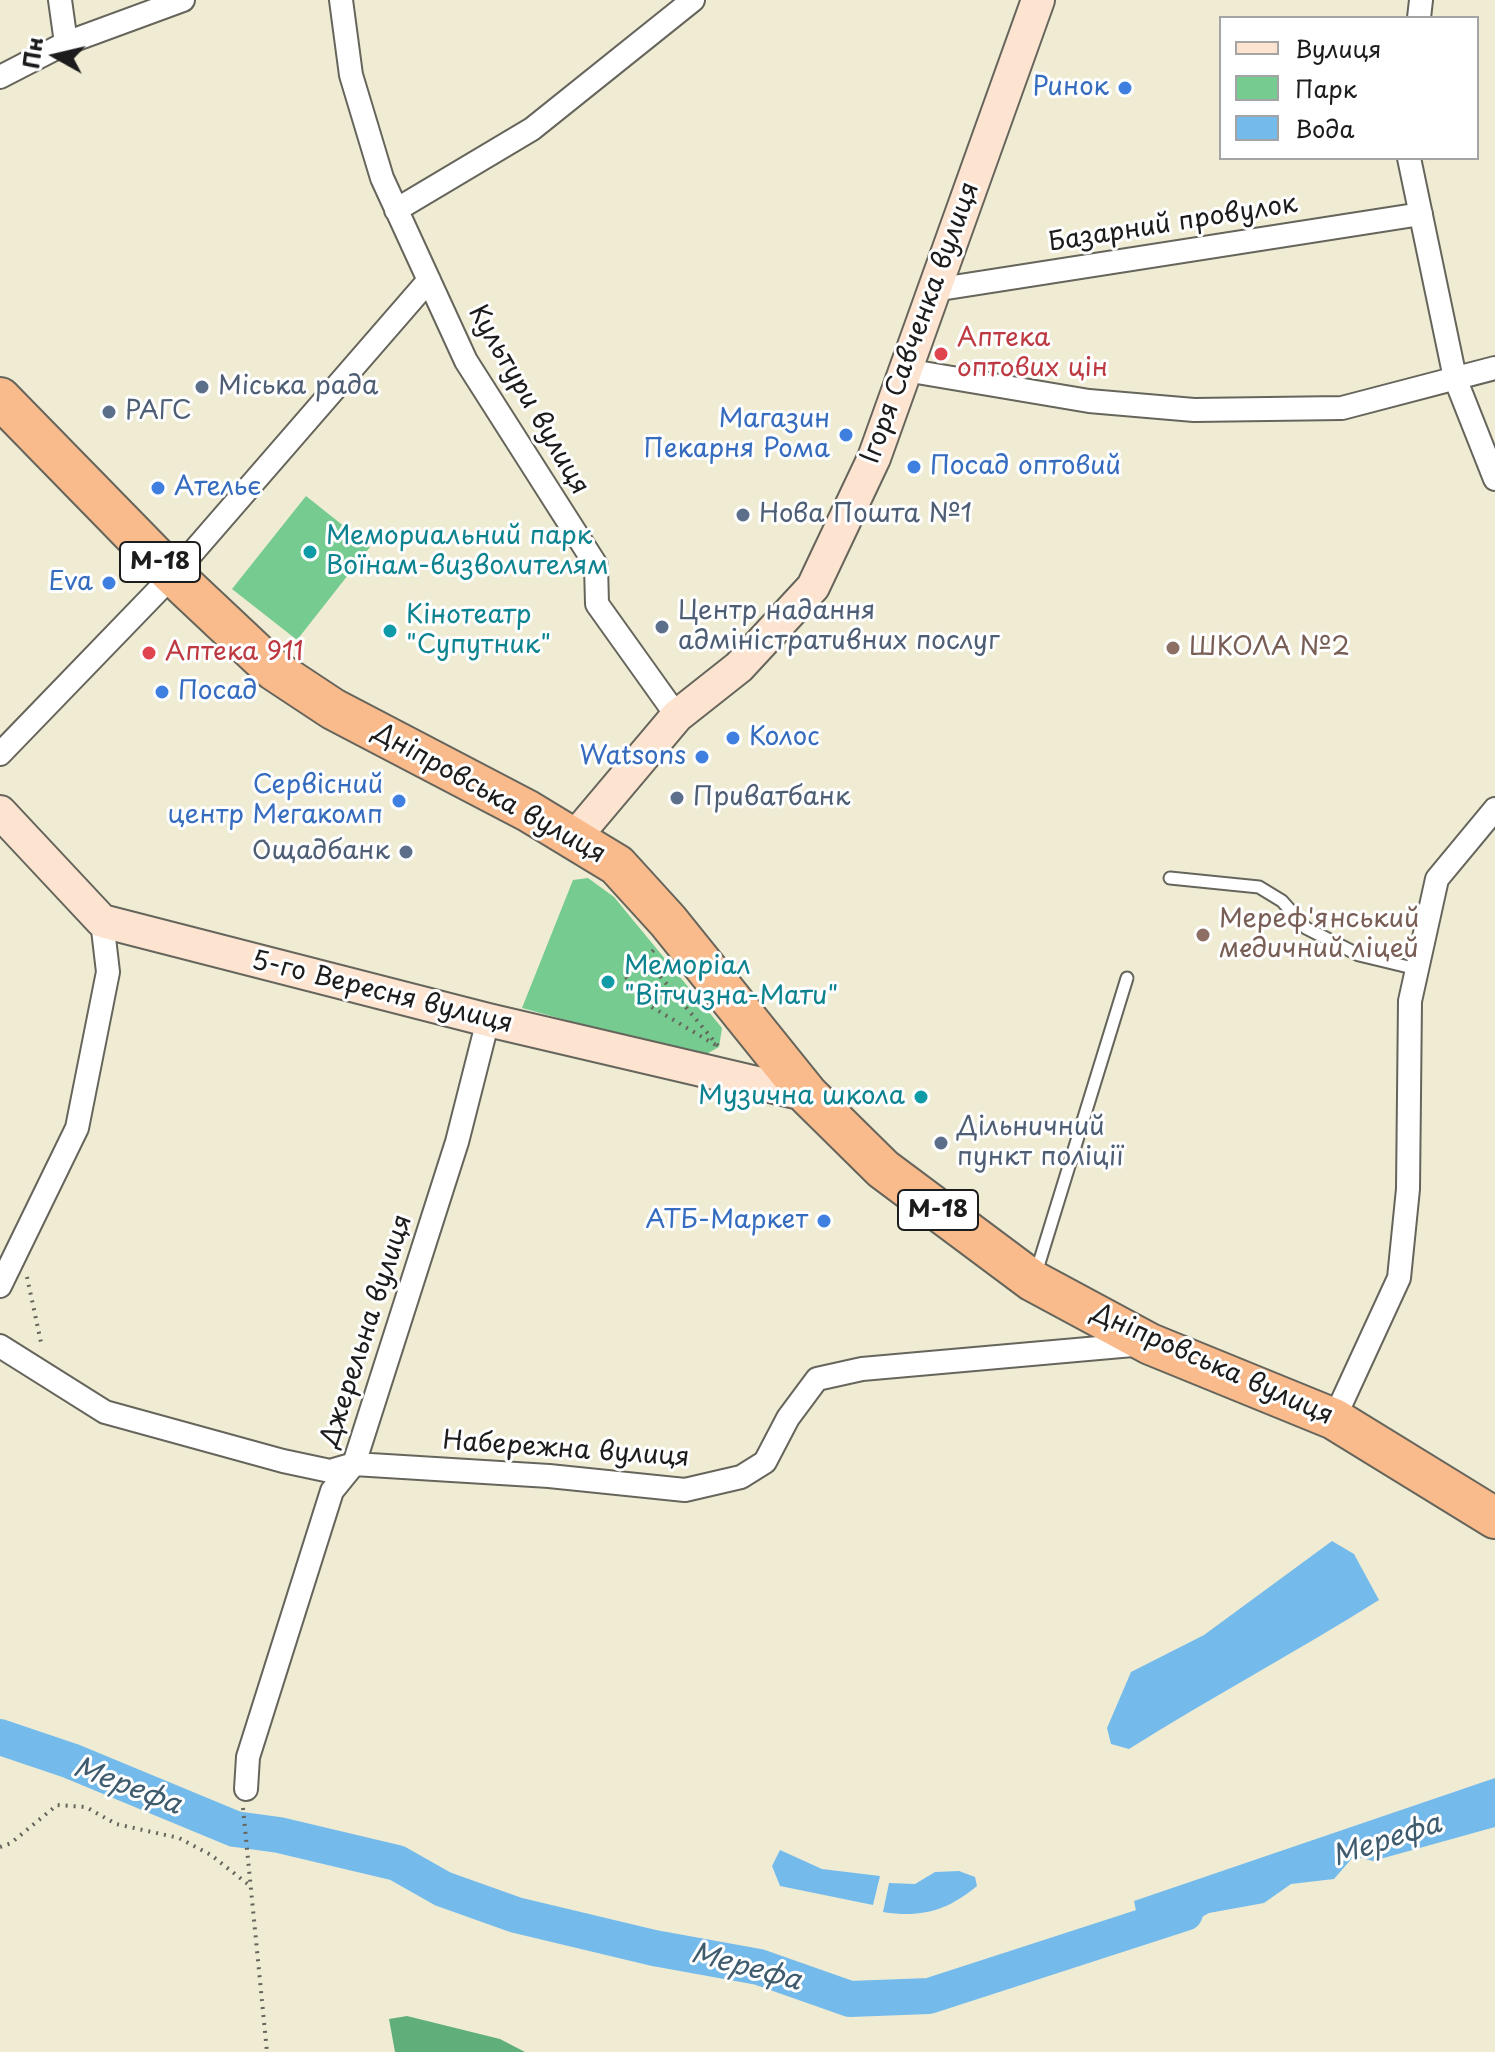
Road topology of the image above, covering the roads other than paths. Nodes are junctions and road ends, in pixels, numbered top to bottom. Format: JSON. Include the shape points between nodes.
{"nodes":[{"id":1,"x":60,"y":0,"type":"edge"},
{"id":2,"x":183,"y":0,"type":"edge"},
{"id":3,"x":341,"y":0,"type":"edge"},
{"id":4,"x":693,"y":0,"type":"edge"},
{"id":5,"x":1038,"y":0,"type":"edge"},
{"id":6,"x":66,"y":43,"type":"junction"},
{"id":7,"x":0,"y":77,"type":"edge"},
{"id":8,"x":1409,"y":160,"type":"edge"},
{"id":9,"x":396,"y":210,"type":"junction"},
{"id":10,"x":1421,"y":214,"type":"junction"},
{"id":11,"x":429,"y":280,"type":"junction"},
{"id":12,"x":934,"y":290,"type":"junction"},
{"id":13,"x":1495,"y":368,"type":"edge"},
{"id":14,"x":905,"y":370,"type":"junction"},
{"id":15,"x":1455,"y":378,"type":"junction"},
{"id":16,"x":0,"y":398,"type":"edge"},
{"id":17,"x":1495,"y":479,"type":"edge"},
{"id":18,"x":173,"y":575,"type":"junction"},
{"id":19,"x":677,"y":716,"type":"junction"},
{"id":20,"x":0,"y":754,"type":"edge"},
{"id":21,"x":1495,"y":809,"type":"edge"},
{"id":22,"x":0,"y":812,"type":"edge"},
{"id":23,"x":575,"y":837,"type":"junction"},
{"id":24,"x":1170,"y":878,"type":"dead end"},
{"id":25,"x":102,"y":921,"type":"junction"},
{"id":26,"x":1417,"y":969,"type":"junction"},
{"id":27,"x":1127,"y":978,"type":"dead end"},
{"id":28,"x":488,"y":1020,"type":"junction"},
{"id":29,"x":808,"y":1095,"type":"junction"},
{"id":30,"x":1033,"y":1281,"type":"junction"},
{"id":31,"x":0,"y":1286,"type":"edge"},
{"id":32,"x":1150,"y":1344,"type":"junction"},
{"id":33,"x":0,"y":1346,"type":"edge"},
{"id":34,"x":1334,"y":1419,"type":"junction"},
{"id":35,"x":354,"y":1464,"type":"junction"},
{"id":36,"x":1495,"y":1518,"type":"edge"},
{"id":37,"x":246,"y":1789,"type":"dead end"}],
"edges":[{"from":1,"to":6,"type":"street"},
{"from":2,"to":6,"type":"street"},
{"from":3,"to":9,"type":"street","name":"Культури вулиця","via":[[351,75]]},
{"from":4,"to":9,"type":"street","via":[[532,129]]},
{"from":5,"to":12,"type":"street","name":"Ігоря Савченка вулиця"},
{"from":6,"to":7,"type":"street"},
{"from":8,"to":10,"type":"street"},
{"from":9,"to":11,"type":"street","name":"Культури вулиця"},
{"from":10,"to":12,"type":"street","name":"Базарний провулок"},
{"from":10,"to":15,"type":"street"},
{"from":11,"to":18,"type":"street"},
{"from":11,"to":19,"type":"street","name":"Культури вулиця","via":[[466,361],[596,565],[597,604]]},
{"from":12,"to":14,"type":"street","name":"Ігоря Савченка вулиця"},
{"from":13,"to":15,"type":"street"},
{"from":14,"to":15,"type":"street","via":[[1089,401],[1194,410],[1342,408]]},
{"from":14,"to":19,"type":"street","name":"Ігоря Савченка вулиця","via":[[874,458],[813,587],[739,667]]},
{"from":15,"to":17,"type":"street"},
{"from":16,"to":18,"type":"highway","name":"Дніпровська вулиця","number":"М-18"},
{"from":18,"to":20,"type":"street"},
{"from":18,"to":23,"type":"highway","name":"Дніпровська вулиця","number":"М-18","via":[[304,692]]},
{"from":19,"to":23,"type":"street","name":"Ігоря Савченка вулиця"},
{"from":21,"to":26,"type":"street","via":[[1437,879]]},
{"from":22,"to":25,"type":"street"},
{"from":23,"to":29,"type":"highway","name":"Дніпровська вулиця","number":"М-18","via":[[635,882]]},
{"from":24,"to":26,"type":"lane","via":[[1259,887],[1282,901],[1306,928],[1359,955]]},
{"from":25,"to":28,"type":"street","name":"5-го Вересня вулиця"},
{"from":25,"to":31,"type":"street","via":[[108,972],[77,1128]]},
{"from":26,"to":34,"type":"street","via":[[1410,1001],[1408,1189],[1399,1278]]},
{"from":27,"to":30,"type":"lane"},
{"from":28,"to":29,"type":"street","name":"5-го Вересня вулиця"},
{"from":28,"to":35,"type":"street","name":"Джерельна вулиця","via":[[457,1142]]},
{"from":29,"to":30,"type":"highway","name":"Дніпровська вулиця","number":"М-18","via":[[883,1169]]},
{"from":30,"to":32,"type":"highway","name":"Дніпровська вулиця","number":"М-18"},
{"from":32,"to":34,"type":"highway","name":"Дніпровська вулиця","number":"М-18"},
{"from":32,"to":35,"type":"street","name":"Набережна вулиця","via":[[862,1369],[817,1379],[765,1462],[741,1477],[685,1490]]},
{"from":33,"to":35,"type":"street","name":"Набережна вулиця","via":[[105,1412],[330,1471]]},
{"from":34,"to":36,"type":"highway","name":"Дніпровська вулиця","number":"М-18"},
{"from":35,"to":37,"type":"street","name":"Джерельна вулиця","via":[[332,1491],[248,1757]]}]}
